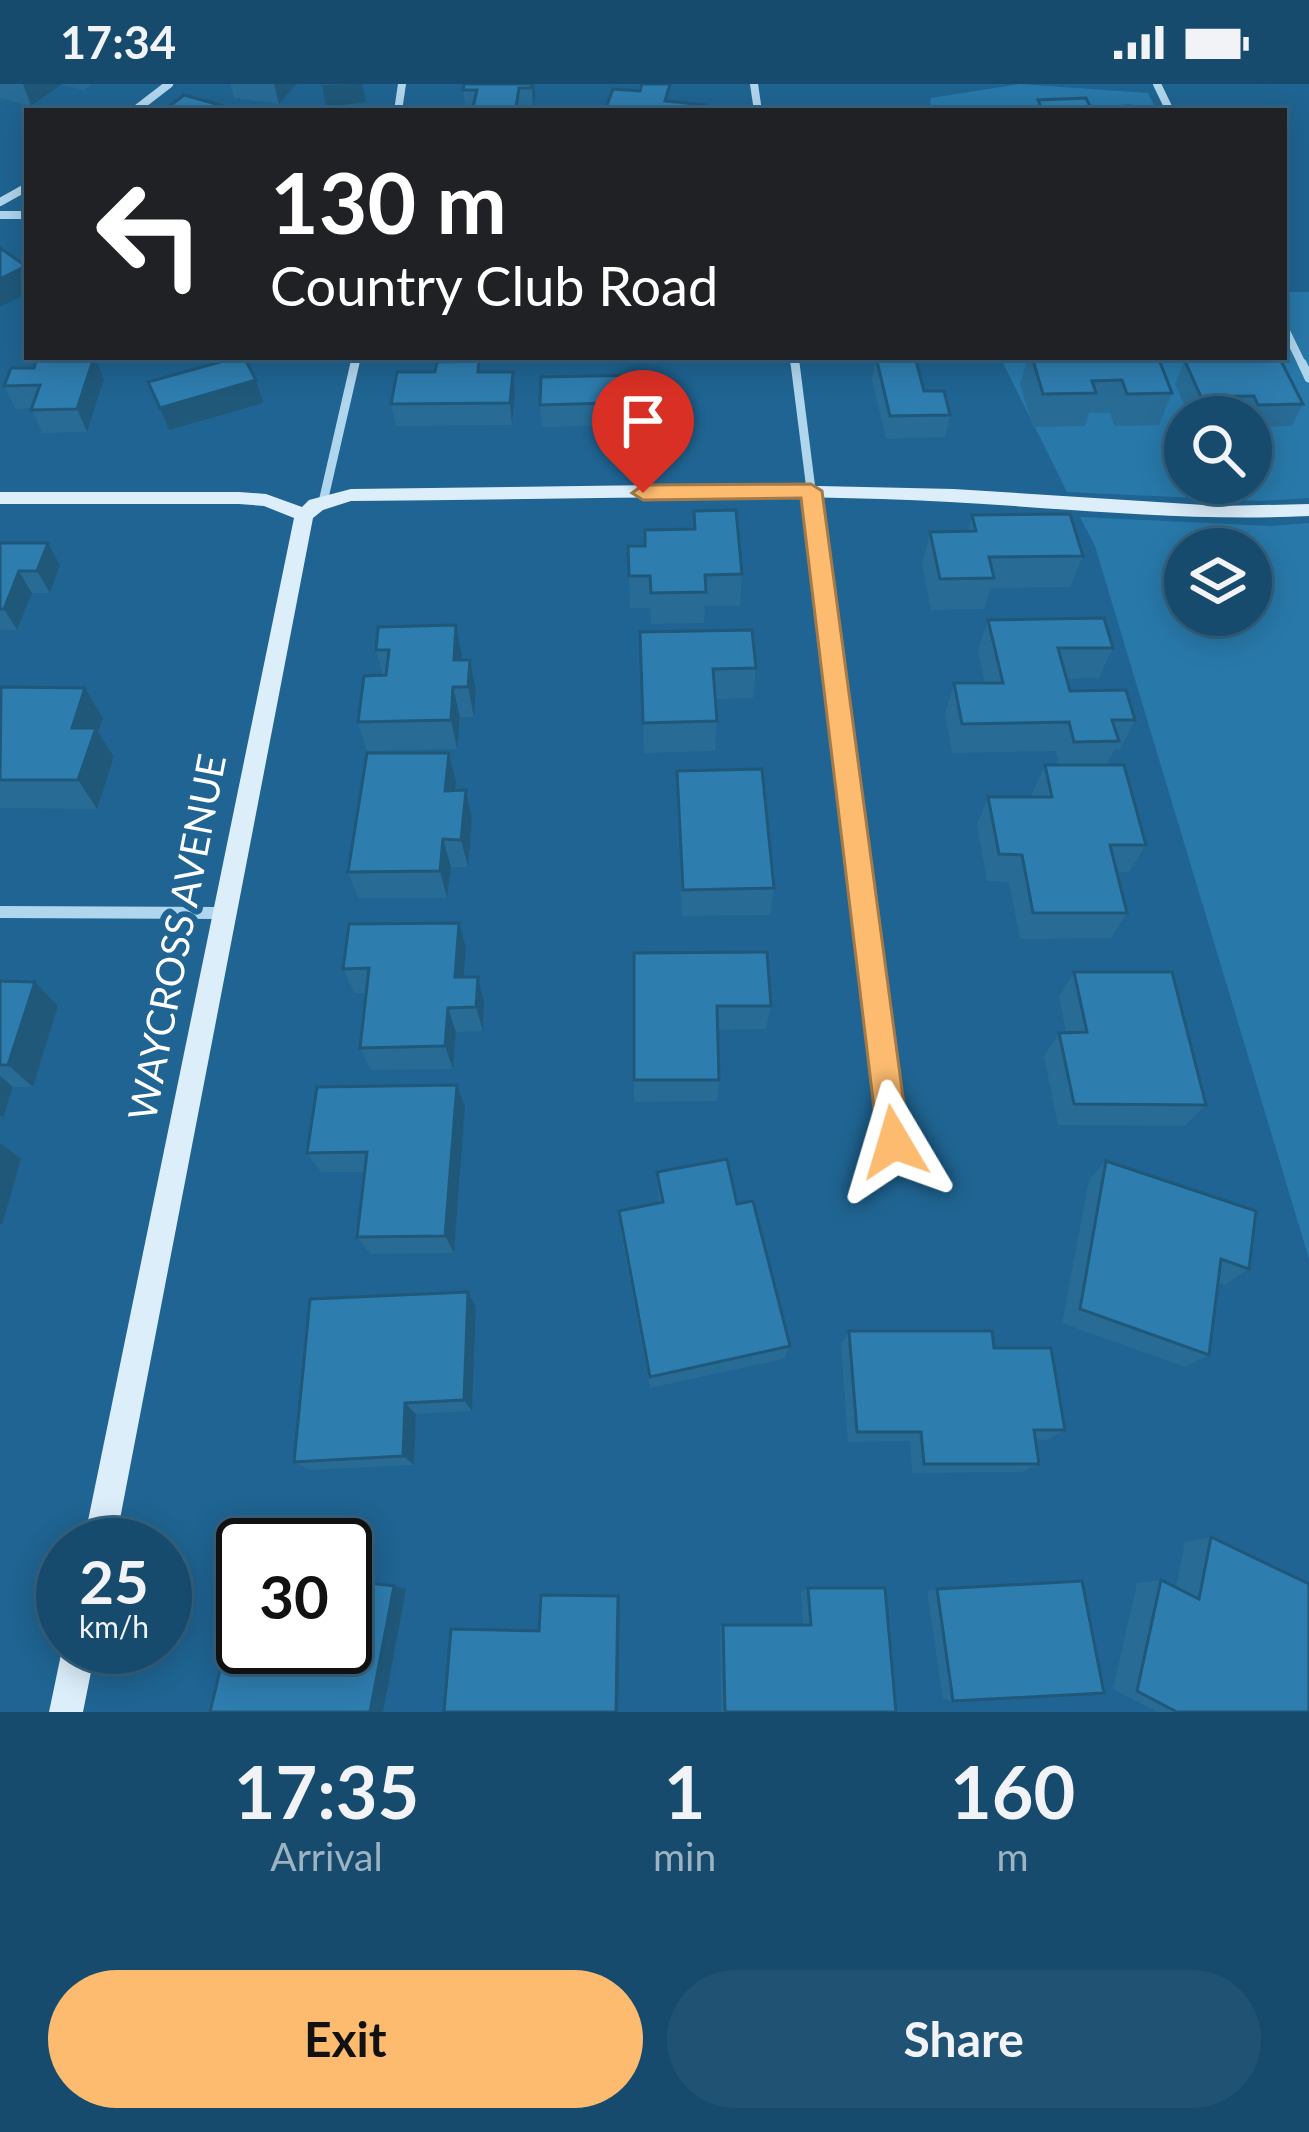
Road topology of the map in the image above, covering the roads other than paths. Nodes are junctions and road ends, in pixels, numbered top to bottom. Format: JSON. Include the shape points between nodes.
{"nodes":[{"id":1,"x":169,"y":84,"type":"edge"},
{"id":2,"x":138,"y":108,"type":"edge"},
{"id":3,"x":1287,"y":333,"type":"edge"},
{"id":4,"x":355,"y":360,"type":"edge"},
{"id":5,"x":794,"y":360,"type":"edge"},
{"id":6,"x":1309,"y":377,"type":"edge"},
{"id":7,"x":811,"y":491,"type":"junction"},
{"id":8,"x":0,"y":498,"type":"edge"},
{"id":9,"x":314,"y":508,"type":"junction"},
{"id":10,"x":1309,"y":510,"type":"edge"},
{"id":11,"x":0,"y":912,"type":"edge"},
{"id":12,"x":223,"y":913,"type":"junction"},
{"id":13,"x":894,"y":1142,"type":"dead end"},
{"id":14,"x":104,"y":1518,"type":"edge"},
{"id":15,"x":74,"y":1674,"type":"edge"},
{"id":16,"x":66,"y":1712,"type":"edge"}],
"edges":[{"from":1,"to":2,"type":"street"},
{"from":3,"to":6,"type":"street"},
{"from":4,"to":9,"type":"street","name":"WAYCROSS AVENUE"},
{"from":5,"to":7,"type":"street"},
{"from":7,"to":9,"type":"street","via":[[351,496]]},
{"from":7,"to":10,"type":"street"},
{"from":7,"to":13,"type":"street"},
{"from":8,"to":9,"type":"street","via":[[239,498]]},
{"from":9,"to":12,"type":"street","name":"WAYCROSS AVENUE"},
{"from":11,"to":12,"type":"street"},
{"from":12,"to":14,"type":"street","name":"WAYCROSS AVENUE"},
{"from":15,"to":16,"type":"street"}]}
